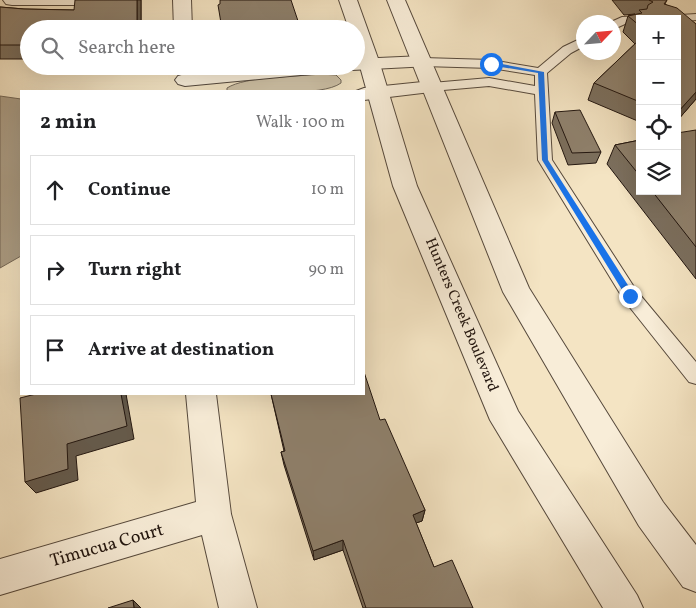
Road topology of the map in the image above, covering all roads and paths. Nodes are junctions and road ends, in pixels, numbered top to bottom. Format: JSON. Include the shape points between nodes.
{"nodes":[{"id":1,"x":12,"y":0,"type":"edge"},
{"id":2,"x":103,"y":0,"type":"edge"},
{"id":3,"x":182,"y":0,"type":"edge"},
{"id":4,"x":348,"y":0,"type":"edge"},
{"id":5,"x":396,"y":0,"type":"edge"},
{"id":6,"x":696,"y":17,"type":"edge"},
{"id":7,"x":681,"y":18,"type":"edge"},
{"id":8,"x":183,"y":20,"type":"edge"},
{"id":9,"x":351,"y":20,"type":"edge"},
{"id":10,"x":636,"y":20,"type":"edge"},
{"id":11,"x":621,"y":22,"type":"edge"},
{"id":12,"x":576,"y":45,"type":"edge"},
{"id":13,"x":424,"y":62,"type":"junction"},
{"id":14,"x":491,"y":64,"type":"junction"},
{"id":15,"x":365,"y":65,"type":"edge"},
{"id":16,"x":541,"y":72,"type":"junction"},
{"id":17,"x":234,"y":75,"type":"edge"},
{"id":18,"x":362,"y":75,"type":"edge"},
{"id":19,"x":185,"y":79,"type":"edge"},
{"id":20,"x":489,"y":82,"type":"junction"},
{"id":21,"x":432,"y":88,"type":"junction"},
{"id":22,"x":542,"y":91,"type":"junction"},
{"id":23,"x":371,"y":93,"type":"edge"},
{"id":24,"x":696,"y":376,"type":"edge"},
{"id":25,"x":201,"y":395,"type":"edge"},
{"id":26,"x":214,"y":514,"type":"junction"},
{"id":27,"x":696,"y":574,"type":"edge"},
{"id":28,"x":0,"y":577,"type":"edge"},
{"id":29,"x":238,"y":608,"type":"edge"},
{"id":30,"x":624,"y":608,"type":"edge"}],
"edges":[{"from":1,"to":2,"type":"street"},
{"from":3,"to":8,"type":"street"},
{"from":4,"to":9,"type":"street","name":"Hunters Creek Boulevard"},
{"from":5,"to":13,"type":"street"},
{"from":6,"to":7,"type":"lane"},
{"from":10,"to":11,"type":"lane"},
{"from":12,"to":16,"type":"lane"},
{"from":13,"to":14,"type":"lane"},
{"from":13,"to":15,"type":"street"},
{"from":13,"to":21,"type":"street"},
{"from":14,"to":16,"type":"lane"},
{"from":14,"to":20,"type":"lane"},
{"from":16,"to":22,"type":"lane"},
{"from":17,"to":19,"type":"street"},
{"from":18,"to":23,"type":"street","name":"Hunters Creek Boulevard"},
{"from":20,"to":21,"type":"lane"},
{"from":20,"to":22,"type":"lane"},
{"from":21,"to":23,"type":"street"},
{"from":21,"to":27,"type":"street","via":[[517,292],[650,514]]},
{"from":22,"to":24,"type":"lane","via":[[545,160],[630,296]]},
{"from":23,"to":30,"type":"street","name":"Hunters Creek Boulevard","via":[[405,186],[506,420]]},
{"from":25,"to":26,"type":"street"},
{"from":26,"to":28,"type":"street","name":"Timucua Court"},
{"from":26,"to":29,"type":"street"}]}
